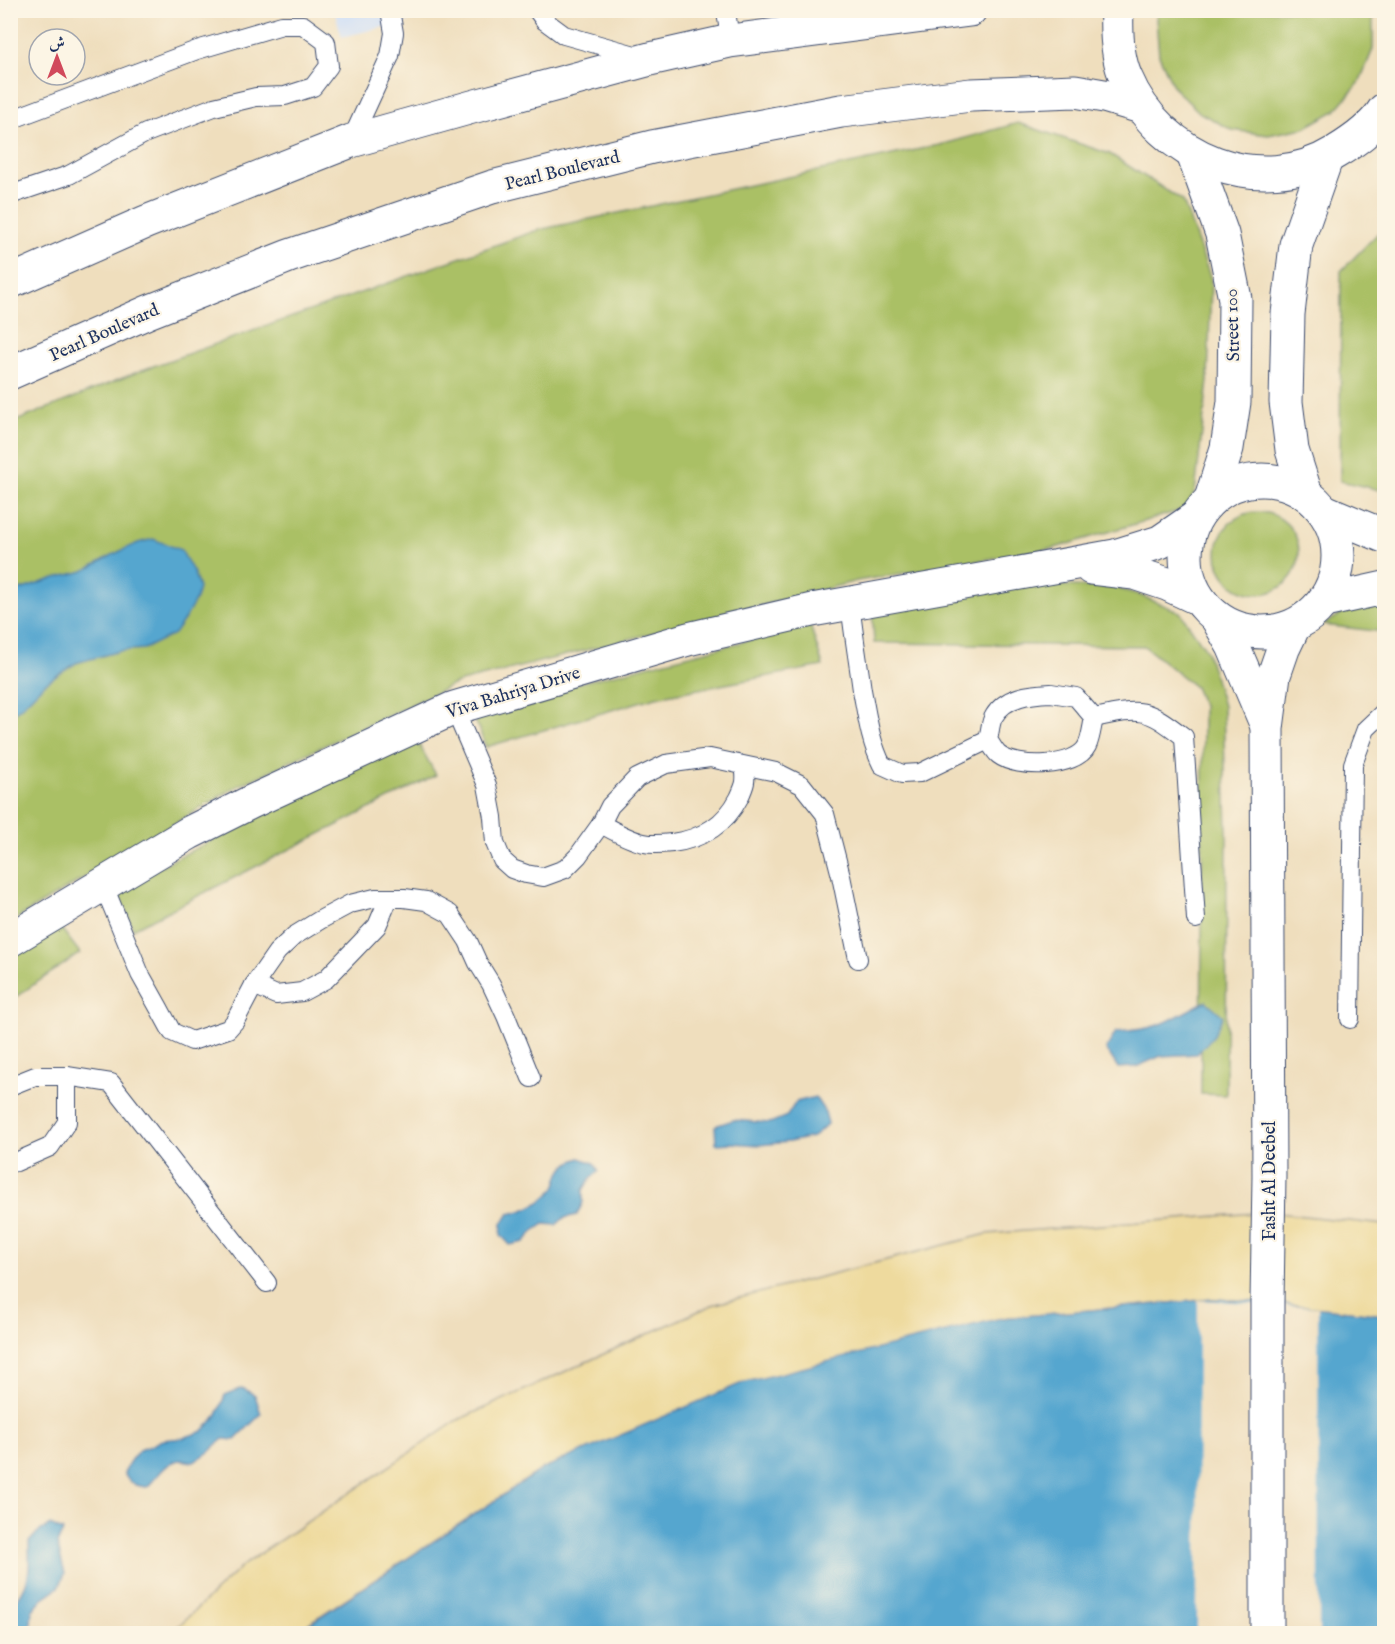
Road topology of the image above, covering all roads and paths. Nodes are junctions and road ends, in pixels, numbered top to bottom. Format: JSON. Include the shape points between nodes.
{"nodes":[{"id":1,"x":390,"y":10,"type":"edge"},
{"id":2,"x":537,"y":10,"type":"edge"},
{"id":3,"x":970,"y":10,"type":"edge"},
{"id":4,"x":1116,"y":10,"type":"edge"},
{"id":5,"x":728,"y":26,"type":"edge"},
{"id":6,"x":650,"y":59,"type":"junction"},
{"id":7,"x":1141,"y":107,"type":"junction"},
{"id":8,"x":1384,"y":112,"type":"edge"},
{"id":9,"x":10,"y":120,"type":"edge"},
{"id":10,"x":351,"y":141,"type":"junction"},
{"id":11,"x":1193,"y":154,"type":"junction"},
{"id":12,"x":1326,"y":159,"type":"junction"},
{"id":13,"x":10,"y":195,"type":"edge"},
{"id":14,"x":10,"y":282,"type":"edge"},
{"id":15,"x":10,"y":373,"type":"edge"},
{"id":16,"x":1315,"y":502,"type":"junction"},
{"id":17,"x":1203,"y":509,"type":"junction"},
{"id":18,"x":1384,"y":537,"type":"edge"},
{"id":19,"x":1059,"y":566,"type":"junction"},
{"id":20,"x":1384,"y":588,"type":"edge"},
{"id":21,"x":1324,"y":601,"type":"junction"},
{"id":22,"x":850,"y":602,"type":"junction"},
{"id":23,"x":1207,"y":608,"type":"junction"},
{"id":24,"x":1294,"y":626,"type":"junction"},
{"id":25,"x":454,"y":708,"type":"junction"},
{"id":26,"x":1384,"y":712,"type":"edge"},
{"id":27,"x":1094,"y":718,"type":"junction"},
{"id":28,"x":1267,"y":728,"type":"junction"},
{"id":29,"x":988,"y":740,"type":"junction"},
{"id":30,"x":744,"y":766,"type":"junction"},
{"id":31,"x":601,"y":824,"type":"junction"},
{"id":32,"x":103,"y":884,"type":"junction"},
{"id":33,"x":389,"y":898,"type":"junction"},
{"id":34,"x":1196,"y":919,"type":"dead end"},
{"id":35,"x":10,"y":940,"type":"edge"},
{"id":36,"x":858,"y":959,"type":"dead end"},
{"id":37,"x":254,"y":985,"type":"junction"},
{"id":38,"x":1350,"y":1019,"type":"dead end"},
{"id":39,"x":67,"y":1076,"type":"junction"},
{"id":40,"x":531,"y":1078,"type":"dead end"},
{"id":41,"x":10,"y":1086,"type":"edge"},
{"id":42,"x":10,"y":1163,"type":"edge"},
{"id":43,"x":267,"y":1283,"type":"dead end"},
{"id":44,"x":1267,"y":1634,"type":"edge"}],
"edges":[{"from":1,"to":10,"type":"lane","via":[[394,33],[390,56]]},
{"from":2,"to":6,"type":"lane","via":[[564,35]]},
{"from":3,"to":5,"type":"street"},
{"from":4,"to":7,"type":"street","via":[[1117,45],[1125,77]]},
{"from":5,"to":6,"type":"street"},
{"from":6,"to":10,"type":"street"},
{"from":7,"to":11,"type":"street","via":[[1164,134]]},
{"from":7,"to":15,"type":"street","name":"Pearl Boulevard","via":[[1075,91],[971,95],[842,111],[652,147],[492,187],[289,256]]},
{"from":8,"to":12,"type":"street","via":[[1357,140]]},
{"from":9,"to":13,"type":"lane","via":[[197,50],[282,25],[303,25],[326,42],[328,66],[313,87],[285,96],[256,97],[214,107],[146,133],[69,175]]},
{"from":10,"to":14,"type":"street","via":[[146,222]]},
{"from":11,"to":12,"type":"street","via":[[1225,167],[1258,172],[1293,170]]},
{"from":11,"to":17,"type":"street","name":"Street 100","via":[[1222,234],[1234,299],[1234,402],[1227,448]]},
{"from":12,"to":16,"type":"street","via":[[1296,245],[1288,314],[1286,402],[1292,450]]},
{"from":16,"to":17,"type":"street","via":[[1283,483],[1257,480],[1233,485]]},
{"from":16,"to":18,"type":"street"},
{"from":16,"to":21,"type":"street","via":[[1335,532],[1339,556],[1335,579]]},
{"from":17,"to":19,"type":"street","name":"Viva Bahriya Drive","via":[[1160,542],[1115,556]]},
{"from":17,"to":23,"type":"street","via":[[1187,537],[1185,558],[1188,579]]},
{"from":19,"to":22,"type":"street","name":"Viva Bahriya Drive"},
{"from":19,"to":23,"type":"street","name":"Viva Bahriya Drive","via":[[1134,573],[1167,584]]},
{"from":20,"to":21,"type":"street"},
{"from":21,"to":24,"type":"street"},
{"from":22,"to":25,"type":"street","name":"Viva Bahriya Drive","via":[[688,639]]},
{"from":22,"to":29,"type":"lane","via":[[868,725],[882,765],[902,774],[920,772]]},
{"from":23,"to":24,"type":"street","via":[[1234,628],[1275,632]]},
{"from":23,"to":28,"type":"street","name":"Fasht Al Deebel","via":[[1233,646]]},
{"from":24,"to":28,"type":"street","name":"Fasht Al Deebel","via":[[1274,675]]},
{"from":25,"to":31,"type":"lane","via":[[487,785],[495,843],[502,860],[512,869],[543,877],[565,869]]},
{"from":25,"to":32,"type":"street","name":"Viva Bahriya Drive","via":[[189,833]]},
{"from":26,"to":38,"type":"lane","via":[[1366,729],[1353,764]]},
{"from":27,"to":29,"type":"lane","via":[[1076,697],[1027,694],[1006,703],[993,717]]},
{"from":27,"to":29,"type":"lane","via":[[1087,747],[1075,758],[1058,763],[1018,763],[999,756]]},
{"from":27,"to":34,"type":"lane","via":[[1142,711],[1158,717],[1184,737]]},
{"from":28,"to":44,"type":"street","name":"Fasht Al Deebel"},
{"from":30,"to":31,"type":"lane","via":[[710,758],[666,764],[637,778],[610,806]]},
{"from":30,"to":31,"type":"lane","via":[[745,787],[729,815],[702,835],[684,842],[644,843]]},
{"from":30,"to":36,"type":"lane","via":[[776,772],[802,785],[825,814]]},
{"from":32,"to":35,"type":"street","name":"Viva Bahriya Drive"},
{"from":32,"to":37,"type":"lane","via":[[140,974],[172,1032],[192,1041],[228,1029]]},
{"from":33,"to":37,"type":"lane","via":[[350,904],[294,936],[277,952]]},
{"from":33,"to":37,"type":"lane","via":[[377,926],[326,979],[302,992],[276,995]]},
{"from":33,"to":40,"type":"lane","via":[[426,901],[450,914],[490,984]]},
{"from":39,"to":41,"type":"lane","via":[[35,1076]]},
{"from":39,"to":42,"type":"lane","via":[[67,1122],[50,1147]]},
{"from":39,"to":43,"type":"lane","via":[[111,1083]]}]}
